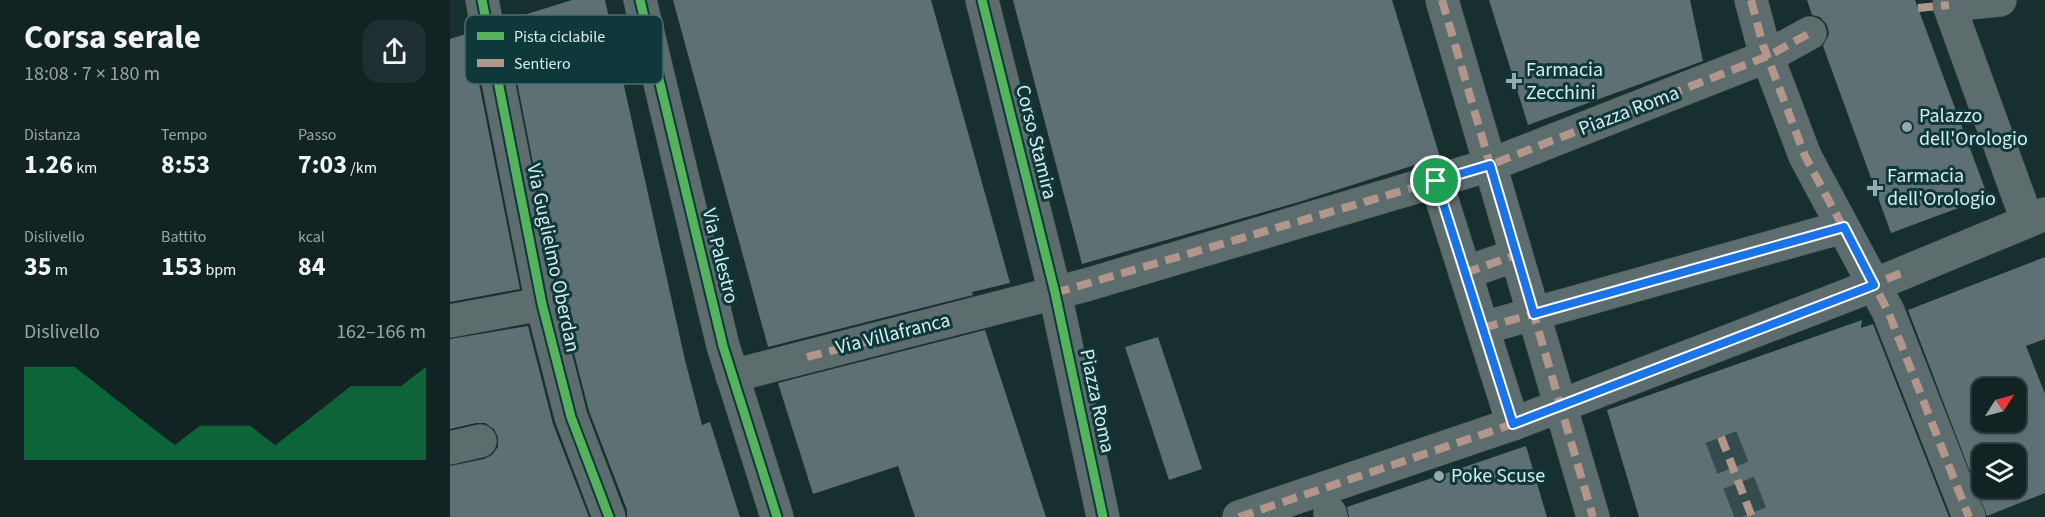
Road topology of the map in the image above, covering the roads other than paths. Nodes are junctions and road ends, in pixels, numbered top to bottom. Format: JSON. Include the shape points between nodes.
{"nodes":[{"id":1,"x":640,"y":0,"type":"edge"},
{"id":2,"x":982,"y":0,"type":"edge"},
{"id":3,"x":1442,"y":0,"type":"edge"},
{"id":4,"x":1751,"y":0,"type":"edge"},
{"id":5,"x":2000,"y":0,"type":"edge"},
{"id":6,"x":644,"y":15,"type":"edge"},
{"id":7,"x":1810,"y":33,"type":"dead end"},
{"id":8,"x":1766,"y":51,"type":"junction"},
{"id":9,"x":503,"y":84,"type":"edge"},
{"id":10,"x":660,"y":84,"type":"edge"},
{"id":11,"x":1487,"y":155,"type":"junction"},
{"id":12,"x":1436,"y":181,"type":"junction"},
{"id":13,"x":2036,"y":217,"type":"edge"},
{"id":14,"x":1844,"y":227,"type":"junction"},
{"id":15,"x":1516,"y":255,"type":"junction"},
{"id":16,"x":1465,"y":273,"type":"junction"},
{"id":17,"x":1055,"y":293,"type":"junction"},
{"id":18,"x":1881,"y":298,"type":"junction"},
{"id":19,"x":542,"y":304,"type":"junction"},
{"id":20,"x":1534,"y":314,"type":"junction"},
{"id":21,"x":450,"y":321,"type":"edge"},
{"id":22,"x":1483,"y":328,"type":"junction"},
{"id":23,"x":732,"y":376,"type":"junction"},
{"id":24,"x":1564,"y":418,"type":"junction"},
{"id":25,"x":1513,"y":424,"type":"junction"},
{"id":26,"x":609,"y":517,"type":"edge"},
{"id":27,"x":777,"y":517,"type":"edge"},
{"id":28,"x":1103,"y":517,"type":"edge"},
{"id":29,"x":1239,"y":517,"type":"edge"},
{"id":30,"x":1593,"y":517,"type":"edge"},
{"id":31,"x":1969,"y":517,"type":"edge"}],
"edges":[{"from":1,"to":6,"type":"street","name":"Via Palestro"},
{"from":2,"to":17,"type":"street","name":"Corso Stamira"},
{"from":3,"to":11,"type":"street"},
{"from":4,"to":8,"type":"street"},
{"from":5,"to":13,"type":"street","via":[[1949,5]]},
{"from":7,"to":8,"type":"street","name":"Piazza Roma"},
{"from":8,"to":11,"type":"street","name":"Piazza Roma"},
{"from":8,"to":14,"type":"street","via":[[1805,156]]},
{"from":9,"to":19,"type":"street","name":"Via Guglielmo Oberdan"},
{"from":10,"to":23,"type":"street","name":"Via Palestro"},
{"from":11,"to":12,"type":"street","name":"Piazza Roma"},
{"from":11,"to":15,"type":"street"},
{"from":12,"to":16,"type":"street"},
{"from":12,"to":17,"type":"street","name":"Piazza Roma"},
{"from":13,"to":18,"type":"street","via":[[1907,271]]},
{"from":14,"to":18,"type":"street"},
{"from":14,"to":20,"type":"street"},
{"from":15,"to":16,"type":"street"},
{"from":15,"to":20,"type":"street"},
{"from":16,"to":22,"type":"street"},
{"from":17,"to":23,"type":"street","name":"Via Villafranca"},
{"from":17,"to":28,"type":"street","name":"Piazza Roma"},
{"from":18,"to":24,"type":"street"},
{"from":18,"to":31,"type":"street"},
{"from":19,"to":21,"type":"street"},
{"from":19,"to":26,"type":"street","name":"Via Guglielmo Oberdan","via":[[571,417]]},
{"from":20,"to":22,"type":"street"},
{"from":20,"to":24,"type":"street"},
{"from":22,"to":25,"type":"street"},
{"from":23,"to":27,"type":"street","name":"Via Palestro"},
{"from":24,"to":25,"type":"street"},
{"from":24,"to":30,"type":"street"},
{"from":25,"to":29,"type":"street"}]}
